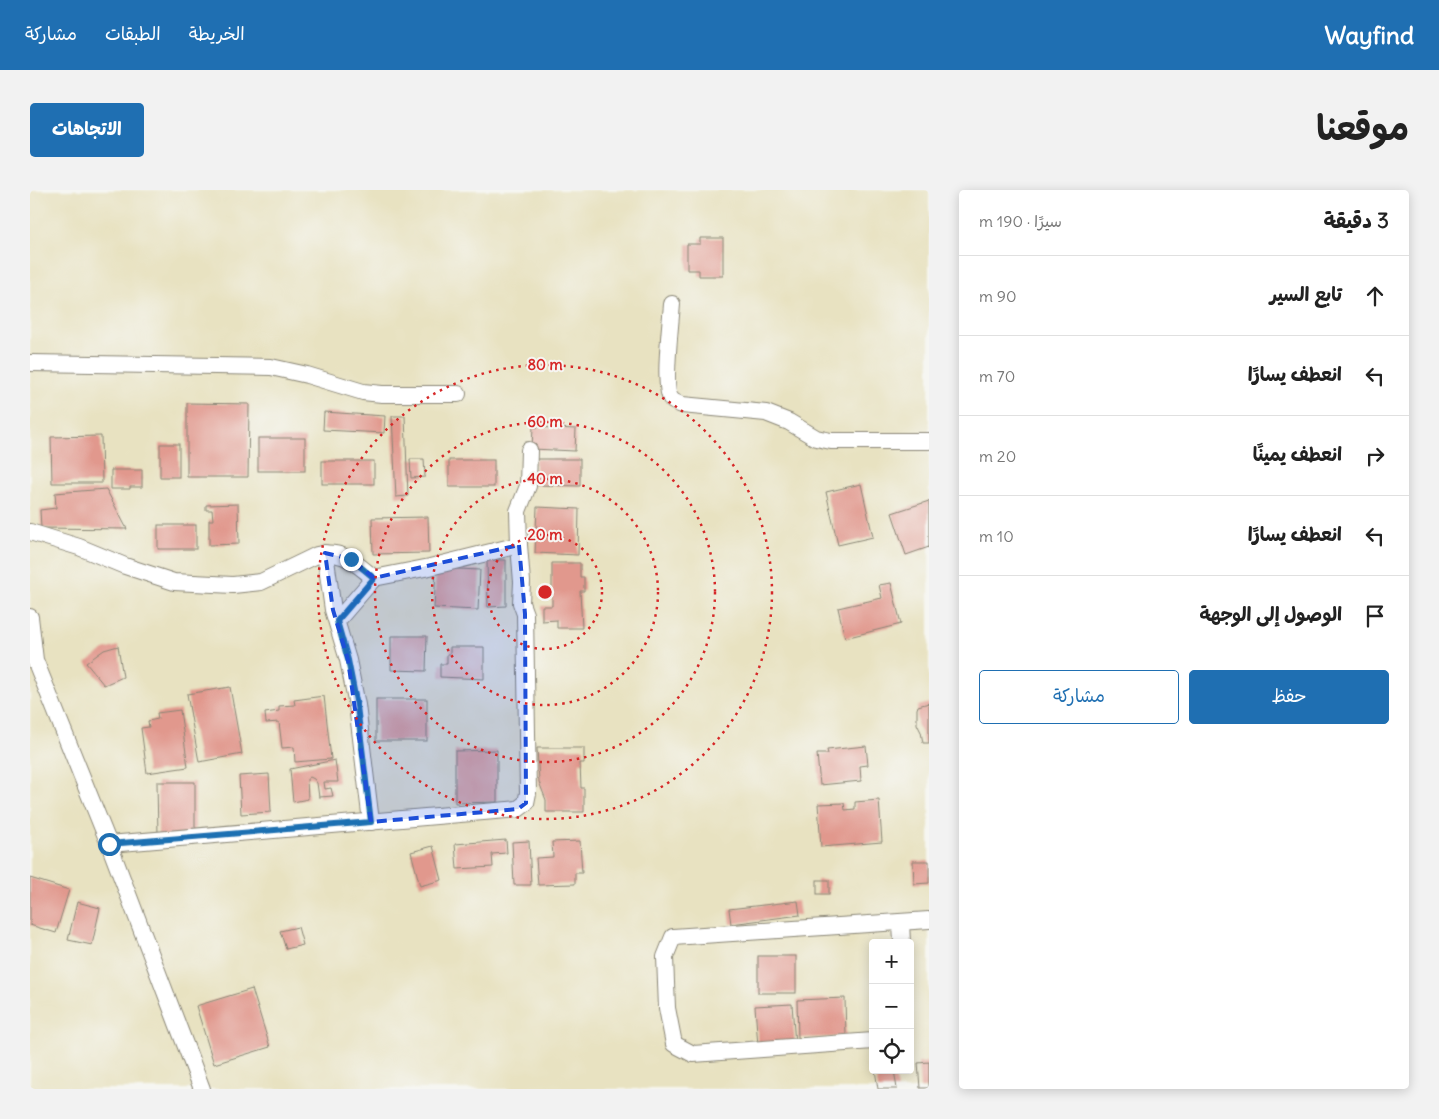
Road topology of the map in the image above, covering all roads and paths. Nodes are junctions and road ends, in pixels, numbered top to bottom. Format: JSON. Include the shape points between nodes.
{"nodes":[{"id":1,"x":672,"y":304,"type":"dead end"},
{"id":2,"x":30,"y":364,"type":"edge"},
{"id":3,"x":458,"y":394,"type":"dead end"},
{"id":4,"x":929,"y":441,"type":"edge"},
{"id":5,"x":529,"y":450,"type":"dead end"},
{"id":6,"x":30,"y":532,"type":"edge"},
{"id":7,"x":519,"y":545,"type":"junction"},
{"id":8,"x":325,"y":554,"type":"junction"},
{"id":9,"x":374,"y":578,"type":"junction"},
{"id":10,"x":30,"y":617,"type":"edge"},
{"id":11,"x":337,"y":621,"type":"junction"},
{"id":12,"x":32,"y":660,"type":"edge"},
{"id":13,"x":371,"y":822,"type":"junction"},
{"id":14,"x":109,"y":844,"type":"junction"},
{"id":15,"x":929,"y":920,"type":"edge"},
{"id":16,"x":902,"y":922,"type":"junction"},
{"id":17,"x":902,"y":939,"type":"edge"},
{"id":18,"x":869,"y":1041,"type":"edge"},
{"id":19,"x":202,"y":1089,"type":"edge"}],
"edges":[{"from":1,"to":4,"type":"street","via":[[667,374],[671,400],[682,405],[766,413],[816,438],[832,441]]},
{"from":2,"to":3,"type":"street","via":[[271,366],[364,392]]},
{"from":5,"to":7,"type":"street","via":[[528,486],[518,511]]},
{"from":6,"to":8,"type":"street","via":[[174,582],[233,586],[261,582]]},
{"from":7,"to":9,"type":"street"},
{"from":7,"to":13,"type":"street","via":[[521,603],[525,614],[526,802],[518,809]]},
{"from":8,"to":9,"type":"street","via":[[351,559]]},
{"from":8,"to":11,"type":"street"},
{"from":9,"to":11,"type":"street"},
{"from":10,"to":12,"type":"street"},
{"from":11,"to":13,"type":"street","via":[[357,706]]},
{"from":12,"to":14,"type":"street"},
{"from":13,"to":14,"type":"street"},
{"from":14,"to":19,"type":"street"},
{"from":15,"to":16,"type":"street"},
{"from":16,"to":17,"type":"street"},
{"from":16,"to":18,"type":"street","via":[[673,937],[666,957],[667,1008],[674,1044],[693,1054]]}]}
